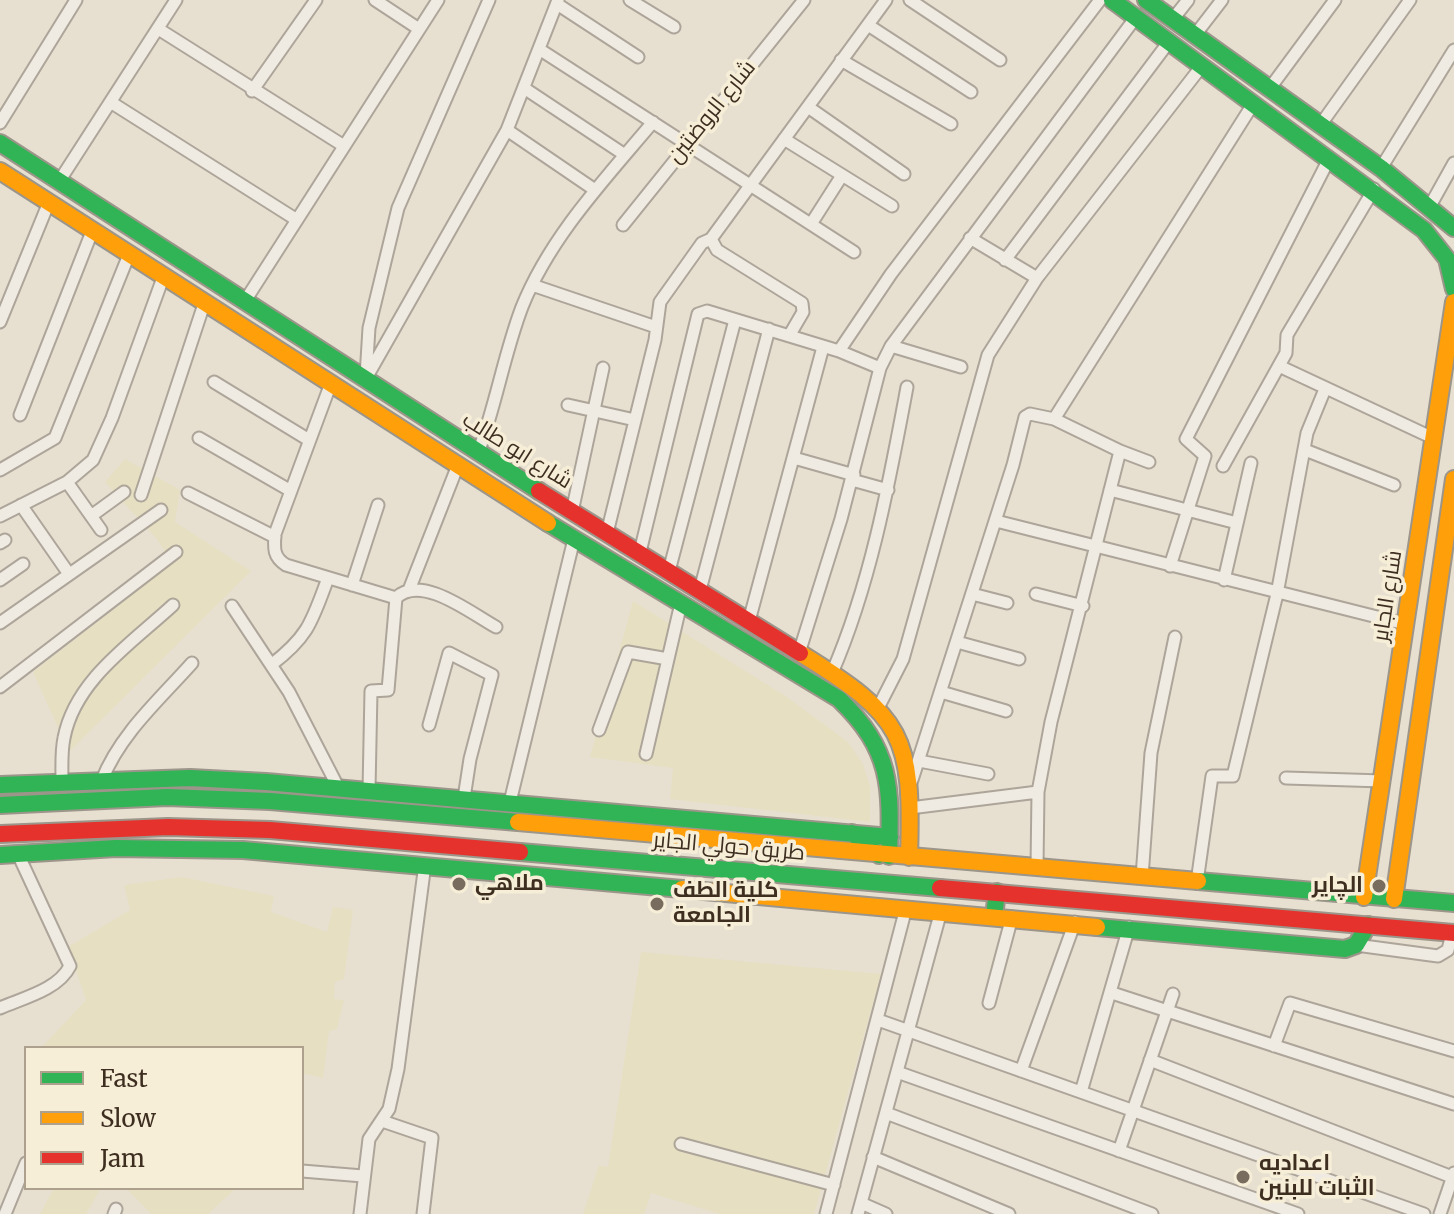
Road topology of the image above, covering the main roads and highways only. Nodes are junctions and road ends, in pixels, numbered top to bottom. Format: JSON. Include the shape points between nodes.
{"nodes":[{"id":1,"x":1112,"y":0,"type":"edge"},
{"id":2,"x":1146,"y":0,"type":"edge"},
{"id":3,"x":0,"y":143,"type":"edge"},
{"id":4,"x":0,"y":171,"type":"edge"},
{"id":5,"x":1454,"y":228,"type":"edge"},
{"id":6,"x":1454,"y":289,"type":"edge"},
{"id":7,"x":1454,"y":302,"type":"edge"},
{"id":8,"x":419,"y":415,"type":"junction"},
{"id":9,"x":409,"y":433,"type":"junction"},
{"id":10,"x":1454,"y":479,"type":"edge"},
{"id":11,"x":1415,"y":561,"type":"junction"},
{"id":12,"x":1446,"y":566,"type":"edge"},
{"id":13,"x":0,"y":785,"type":"edge"},
{"id":14,"x":103,"y":799,"type":"junction"},
{"id":15,"x":43,"y":802,"type":"junction"},
{"id":16,"x":510,"y":802,"type":"junction"},
{"id":17,"x":0,"y":805,"type":"edge"},
{"id":18,"x":910,"y":812,"type":"junction"},
{"id":19,"x":890,"y":816,"type":"junction"},
{"id":20,"x":506,"y":822,"type":"junction"},
{"id":21,"x":103,"y":829,"type":"junction"},
{"id":22,"x":43,"y":831,"type":"junction"},
{"id":23,"x":852,"y":833,"type":"junction"},
{"id":24,"x":0,"y":834,"type":"edge"},
{"id":25,"x":890,"y":837,"type":"junction"},
{"id":26,"x":371,"y":838,"type":"junction"},
{"id":27,"x":0,"y":855,"type":"edge"},
{"id":28,"x":884,"y":855,"type":"junction"},
{"id":29,"x":909,"y":857,"type":"junction"},
{"id":30,"x":369,"y":859,"type":"junction"},
{"id":31,"x":753,"y":872,"type":"junction"},
{"id":32,"x":997,"y":892,"type":"junction"},
{"id":33,"x":751,"y":893,"type":"junction"},
{"id":34,"x":1364,"y":897,"type":"junction"},
{"id":35,"x":1394,"y":899,"type":"junction"},
{"id":36,"x":1454,"y":903,"type":"edge"},
{"id":37,"x":994,"y":916,"type":"junction"},
{"id":38,"x":1368,"y":925,"type":"junction"},
{"id":39,"x":1453,"y":933,"type":"edge"}],
"edges":[{"from":1,"to":6,"type":"main road","via":[[1424,230],[1447,259]]},
{"from":2,"to":5,"type":"main road","via":[[1381,168]]},
{"from":3,"to":8,"type":"main road","name":"شارع ابو طالب"},
{"from":4,"to":9,"type":"main road","name":"شارع ابو طالب"},
{"from":7,"to":11,"type":"main road","name":"شارع الجاير"},
{"from":8,"to":9,"type":"main road"},
{"from":8,"to":18,"type":"main road","name":"شارع ابو طالب","via":[[832,673],[878,708],[903,741]]},
{"from":9,"to":19,"type":"main road","name":"شارع ابو طالب","via":[[839,699],[876,737],[888,766]]},
{"from":10,"to":12,"type":"main road"},
{"from":11,"to":12,"type":"main road"},
{"from":11,"to":34,"type":"main road","name":"شارع الجاير"},
{"from":12,"to":35,"type":"main road"},
{"from":13,"to":16,"type":"main road","via":[[190,778]]},
{"from":14,"to":15,"type":"main road","name":"طريق حولي الجاير"},
{"from":14,"to":20,"type":"main road","name":"طريق حولي الجاير","via":[[270,801]]},
{"from":14,"to":21,"type":"main road","via":[[95,814]]},
{"from":15,"to":17,"type":"main road","name":"طريق حولي الجاير"},
{"from":15,"to":22,"type":"main road","via":[[51,817]]},
{"from":16,"to":20,"type":"main road"},
{"from":16,"to":23,"type":"main road"},
{"from":18,"to":19,"type":"main road"},
{"from":18,"to":29,"type":"main road","name":"شارع ابو طالب"},
{"from":19,"to":25,"type":"main road","name":"شارع ابو طالب"},
{"from":20,"to":28,"type":"main road","name":"طريق حولي الجاير"},
{"from":21,"to":22,"type":"main road","name":"طريق حولي الجاير"},
{"from":21,"to":26,"type":"main road","name":"طريق حولي الجاير","via":[[236,828]]},
{"from":22,"to":24,"type":"main road","name":"طريق حولي الجاير"},
{"from":23,"to":25,"type":"main road"},
{"from":23,"to":28,"type":"main road"},
{"from":25,"to":28,"type":"main road","name":"شارع ابو طالب"},
{"from":26,"to":30,"type":"main road"},
{"from":26,"to":31,"type":"main road","name":"طريق حولي الجاير"},
{"from":27,"to":30,"type":"main road","via":[[190,848]]},
{"from":28,"to":29,"type":"main road","name":"طريق حولي الجاير"},
{"from":29,"to":34,"type":"main road","name":"طريق حولي الجاير"},
{"from":30,"to":33,"type":"main road"},
{"from":31,"to":32,"type":"main road","name":"طريق حولي الجاير"},
{"from":31,"to":33,"type":"main road"},
{"from":32,"to":37,"type":"main road"},
{"from":32,"to":38,"type":"main road","name":"طريق حولي الجاير"},
{"from":33,"to":37,"type":"main road"},
{"from":34,"to":35,"type":"main road","name":"طريق حولي الجاير"},
{"from":35,"to":36,"type":"main road","name":"طريق حولي الجاير"},
{"from":37,"to":38,"type":"main road","via":[[1345,949],[1356,945]]},
{"from":38,"to":39,"type":"main road","name":"طريق حولي الجاير"}]}
